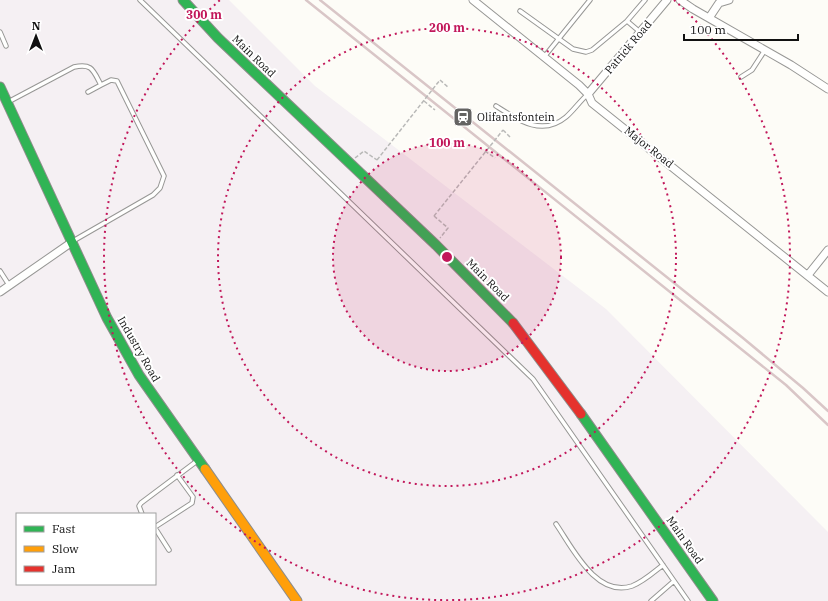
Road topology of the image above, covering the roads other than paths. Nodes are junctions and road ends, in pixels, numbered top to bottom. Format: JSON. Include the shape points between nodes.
{"nodes":[{"id":1,"x":140,"y":0,"type":"edge"},
{"id":2,"x":183,"y":0,"type":"edge"},
{"id":3,"x":473,"y":0,"type":"edge"},
{"id":4,"x":590,"y":0,"type":"edge"},
{"id":5,"x":645,"y":0,"type":"edge"},
{"id":6,"x":667,"y":0,"type":"edge"},
{"id":7,"x":680,"y":0,"type":"edge"},
{"id":8,"x":729,"y":0,"type":"edge"},
{"id":9,"x":520,"y":11,"type":"dead end"},
{"id":10,"x":709,"y":18,"type":"junction"},
{"id":11,"x":627,"y":21,"type":"junction"},
{"id":12,"x":0,"y":32,"type":"edge"},
{"id":13,"x":640,"y":33,"type":"junction"},
{"id":14,"x":559,"y":39,"type":"junction"},
{"id":15,"x":6,"y":46,"type":"dead end"},
{"id":16,"x":765,"y":49,"type":"junction"},
{"id":17,"x":544,"y":57,"type":"junction"},
{"id":18,"x":741,"y":77,"type":"dead end"},
{"id":19,"x":101,"y":85,"type":"junction"},
{"id":20,"x":0,"y":87,"type":"edge"},
{"id":21,"x":828,"y":89,"type":"edge"},
{"id":22,"x":88,"y":92,"type":"dead end"},
{"id":23,"x":588,"y":94,"type":"junction"},
{"id":24,"x":7,"y":102,"type":"junction"},
{"id":25,"x":496,"y":106,"type":"dead end"},
{"id":26,"x":72,"y":242,"type":"junction"},
{"id":27,"x":828,"y":250,"type":"edge"},
{"id":28,"x":0,"y":271,"type":"edge"},
{"id":29,"x":808,"y":275,"type":"junction"},
{"id":30,"x":10,"y":285,"type":"junction"},
{"id":31,"x":0,"y":292,"type":"edge"},
{"id":32,"x":828,"y":292,"type":"edge"},
{"id":33,"x":198,"y":460,"type":"junction"},
{"id":34,"x":177,"y":475,"type":"junction"},
{"id":35,"x":142,"y":513,"type":"edge"},
{"id":36,"x":556,"y":524,"type":"dead end"},
{"id":37,"x":156,"y":527,"type":"edge"},
{"id":38,"x":156,"y":530,"type":"edge"},
{"id":39,"x":169,"y":550,"type":"dead end"},
{"id":40,"x":663,"y":565,"type":"junction"},
{"id":41,"x":674,"y":581,"type":"junction"},
{"id":42,"x":297,"y":601,"type":"edge"},
{"id":43,"x":652,"y":601,"type":"edge"},
{"id":44,"x":688,"y":601,"type":"edge"},
{"id":45,"x":713,"y":601,"type":"edge"}],
"edges":[{"from":1,"to":40,"type":"lane","via":[[533,379]]},
{"from":2,"to":45,"type":"main road","name":"Main Road","via":[[218,38],[498,306],[533,348]]},
{"from":3,"to":17,"type":"street","name":"Major Road"},
{"from":4,"to":14,"type":"lane"},
{"from":5,"to":11,"type":"lane"},
{"from":6,"to":13,"type":"street","name":"Patrick Road"},
{"from":7,"to":10,"type":"street"},
{"from":8,"to":10,"type":"street","via":[[719,3]]},
{"from":9,"to":14,"type":"lane"},
{"from":10,"to":16,"type":"street"},
{"from":11,"to":13,"type":"lane"},
{"from":11,"to":14,"type":"lane","via":[[589,52],[577,51]]},
{"from":12,"to":15,"type":"lane"},
{"from":13,"to":23,"type":"street","name":"Patrick Road"},
{"from":14,"to":17,"type":"lane"},
{"from":16,"to":18,"type":"lane","via":[[752,70]]},
{"from":16,"to":21,"type":"street"},
{"from":17,"to":23,"type":"street","name":"Major Road"},
{"from":19,"to":22,"type":"lane"},
{"from":19,"to":24,"type":"lane","via":[[91,68],[84,65],[74,67]]},
{"from":19,"to":26,"type":"lane","via":[[111,80],[117,81],[164,176],[160,188],[153,195]]},
{"from":20,"to":24,"type":"main road","name":"Industry Road"},
{"from":23,"to":25,"type":"lane","via":[[567,117],[542,127],[521,122]]},
{"from":23,"to":29,"type":"street","name":"Major Road","via":[[592,103]]},
{"from":24,"to":26,"type":"main road","name":"Industry Road"},
{"from":26,"to":30,"type":"street"},
{"from":26,"to":33,"type":"main road","name":"Industry Road","via":[[127,355]]},
{"from":27,"to":29,"type":"street"},
{"from":28,"to":30,"type":"lane"},
{"from":29,"to":32,"type":"street","name":"Major Road"},
{"from":30,"to":31,"type":"street"},
{"from":33,"to":34,"type":"lane"},
{"from":33,"to":42,"type":"main road","name":"Industry Road"},
{"from":34,"to":35,"type":"lane","via":[[139,506]]},
{"from":34,"to":37,"type":"lane","via":[[193,497],[192,503]]},
{"from":36,"to":40,"type":"lane","via":[[592,576],[604,583],[616,587],[630,586]]},
{"from":38,"to":39,"type":"lane"},
{"from":40,"to":41,"type":"lane"},
{"from":41,"to":43,"type":"lane"},
{"from":41,"to":44,"type":"lane"}]}
